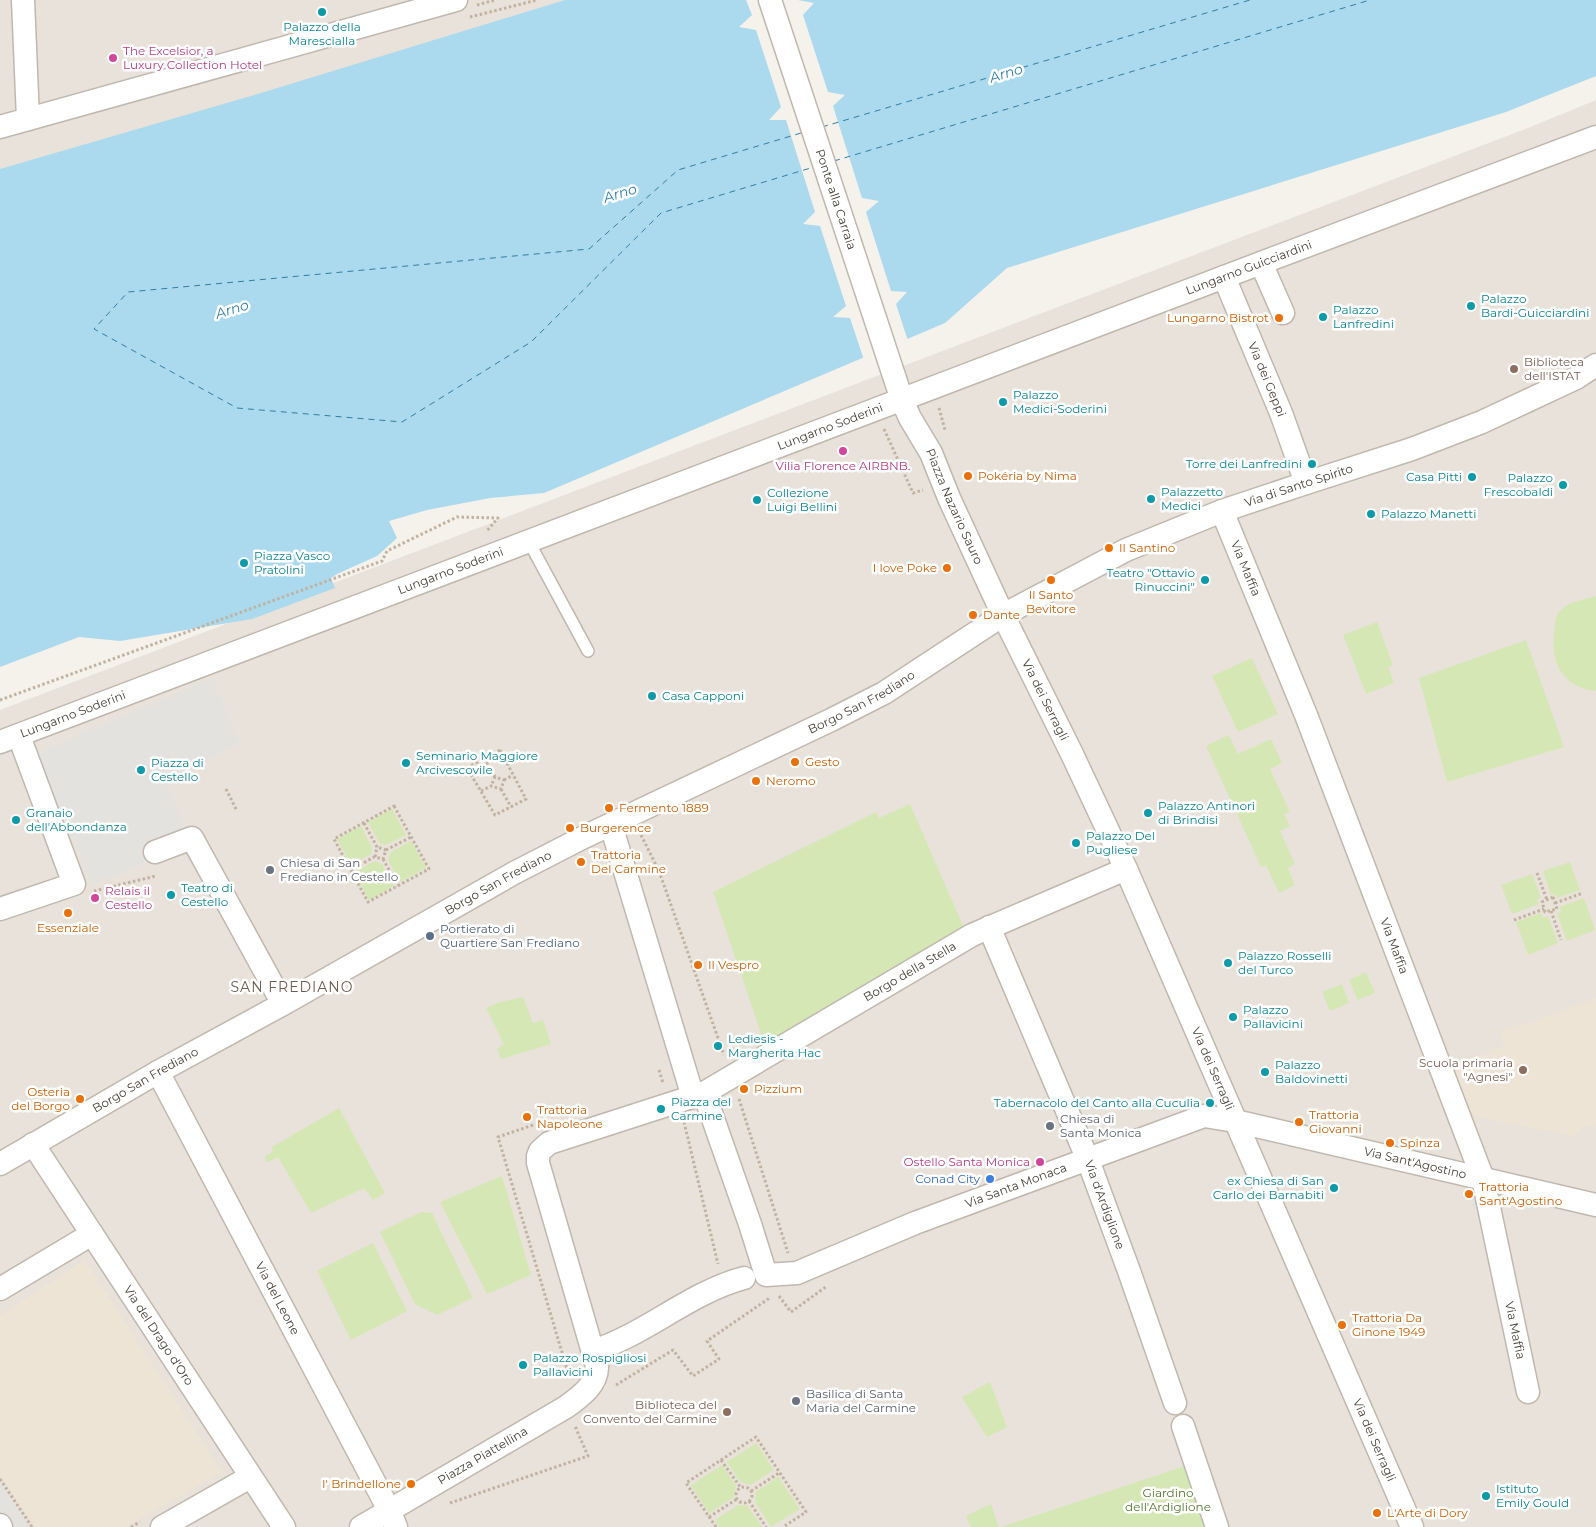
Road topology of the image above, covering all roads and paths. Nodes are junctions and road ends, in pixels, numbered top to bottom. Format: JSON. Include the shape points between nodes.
{"nodes":[{"id":1,"x":23,"y":0,"type":"edge"},
{"id":2,"x":537,"y":0,"type":"edge"},
{"id":3,"x":770,"y":0,"type":"edge"},
{"id":4,"x":460,"y":10,"type":"edge"},
{"id":5,"x":28,"y":119,"type":"junction"},
{"id":6,"x":0,"y":127,"type":"edge"},
{"id":7,"x":1596,"y":138,"type":"edge"},
{"id":8,"x":1262,"y":263,"type":"junction"},
{"id":9,"x":1224,"y":277,"type":"junction"},
{"id":10,"x":1283,"y":313,"type":"dead end"},
{"id":11,"x":1596,"y":365,"type":"edge"},
{"id":12,"x":902,"y":400,"type":"junction"},
{"id":13,"x":1306,"y":482,"type":"junction"},
{"id":14,"x":1222,"y":511,"type":"junction"},
{"id":15,"x":482,"y":536,"type":"dead end"},
{"id":16,"x":529,"y":542,"type":"junction"},
{"id":17,"x":1004,"y":615,"type":"junction"},
{"id":18,"x":588,"y":651,"type":"dead end"},
{"id":19,"x":0,"y":700,"type":"edge"},
{"id":20,"x":9,"y":739,"type":"edge"},
{"id":21,"x":484,"y":758,"type":"junction"},
{"id":22,"x":513,"y":775,"type":"junction"},
{"id":23,"x":494,"y":777,"type":"junction"},
{"id":24,"x":504,"y":780,"type":"junction"},
{"id":25,"x":491,"y":786,"type":"junction"},
{"id":26,"x":226,"y":789,"type":"dead end"},
{"id":27,"x":501,"y":789,"type":"junction"},
{"id":28,"x":481,"y":791,"type":"junction"},
{"id":29,"x":511,"y":807,"type":"junction"},
{"id":30,"x":237,"y":811,"type":"dead end"},
{"id":31,"x":364,"y":823,"type":"junction"},
{"id":32,"x":611,"y":825,"type":"junction"},
{"id":33,"x":639,"y":831,"type":"dead end"},
{"id":34,"x":411,"y":837,"type":"junction"},
{"id":35,"x":377,"y":847,"type":"junction"},
{"id":36,"x":386,"y":850,"type":"junction"},
{"id":37,"x":156,"y":852,"type":"dead end"},
{"id":38,"x":374,"y":857,"type":"junction"},
{"id":39,"x":383,"y":860,"type":"junction"},
{"id":40,"x":1126,"y":869,"type":"junction"},
{"id":41,"x":351,"y":870,"type":"junction"},
{"id":42,"x":1537,"y":873,"type":"dead end"},
{"id":43,"x":159,"y":874,"type":"dead end"},
{"id":44,"x":398,"y":886,"type":"junction"},
{"id":45,"x":80,"y":889,"type":"junction"},
{"id":46,"x":1583,"y":893,"type":"dead end"},
{"id":47,"x":1547,"y":900,"type":"junction"},
{"id":48,"x":1555,"y":904,"type":"junction"},
{"id":49,"x":1544,"y":908,"type":"junction"},
{"id":50,"x":0,"y":909,"type":"edge"},
{"id":51,"x":1551,"y":911,"type":"junction"},
{"id":52,"x":1514,"y":920,"type":"dead end"},
{"id":53,"x":989,"y":927,"type":"junction"},
{"id":54,"x":1561,"y":940,"type":"dead end"},
{"id":55,"x":283,"y":1004,"type":"junction"},
{"id":56,"x":158,"y":1072,"type":"junction"},
{"id":57,"x":732,"y":1078,"type":"junction"},
{"id":58,"x":698,"y":1095,"type":"junction"},
{"id":59,"x":683,"y":1119,"type":"dead end"},
{"id":60,"x":1235,"y":1121,"type":"junction"},
{"id":61,"x":33,"y":1144,"type":"junction"},
{"id":62,"x":1088,"y":1160,"type":"junction"},
{"id":63,"x":0,"y":1164,"type":"edge"},
{"id":64,"x":1483,"y":1179,"type":"junction"},
{"id":65,"x":1596,"y":1205,"type":"edge"},
{"id":66,"x":92,"y":1234,"type":"junction"},
{"id":67,"x":795,"y":1265,"type":"junction"},
{"id":68,"x":733,"y":1281,"type":"joint"},
{"id":69,"x":0,"y":1288,"type":"edge"},
{"id":70,"x":593,"y":1351,"type":"junction"},
{"id":71,"x":1528,"y":1392,"type":"dead end"},
{"id":72,"x":1175,"y":1403,"type":"dead end"},
{"id":73,"x":574,"y":1411,"type":"junction"},
{"id":74,"x":1183,"y":1426,"type":"dead end"},
{"id":75,"x":721,"y":1460,"type":"junction"},
{"id":76,"x":779,"y":1473,"type":"junction"},
{"id":77,"x":250,"y":1477,"type":"junction"},
{"id":78,"x":0,"y":1479,"type":"edge"},
{"id":79,"x":741,"y":1488,"type":"junction"},
{"id":80,"x":751,"y":1491,"type":"junction"},
{"id":81,"x":738,"y":1499,"type":"junction"},
{"id":82,"x":749,"y":1501,"type":"junction"},
{"id":83,"x":442,"y":1506,"type":"dead end"},
{"id":84,"x":709,"y":1517,"type":"junction"},
{"id":85,"x":392,"y":1519,"type":"edge"},
{"id":86,"x":32,"y":1527,"type":"edge"},
{"id":87,"x":162,"y":1527,"type":"edge"},
{"id":88,"x":284,"y":1527,"type":"edge"},
{"id":89,"x":361,"y":1527,"type":"edge"},
{"id":90,"x":716,"y":1527,"type":"edge"},
{"id":91,"x":766,"y":1527,"type":"edge"},
{"id":92,"x":783,"y":1527,"type":"edge"},
{"id":93,"x":1217,"y":1527,"type":"edge"},
{"id":94,"x":1412,"y":1527,"type":"edge"}],
"edges":[{"from":1,"to":5,"type":"street"},
{"from":2,"to":4,"type":"path"},
{"from":3,"to":12,"type":"street","name":"Ponte alla Carraia"},
{"from":4,"to":5,"type":"street"},
{"from":5,"to":6,"type":"street"},
{"from":7,"to":8,"type":"street","name":"Lungarno Guicciardini"},
{"from":8,"to":9,"type":"street","name":"Lungarno Guicciardini"},
{"from":8,"to":10,"type":"street"},
{"from":9,"to":12,"type":"street","name":"Lungarno Guicciardini"},
{"from":9,"to":13,"type":"street","name":"Via dei Geppi"},
{"from":11,"to":13,"type":"street","name":"Via di Santo Spirito","via":[[1576,378],[1482,422],[1412,449]]},
{"from":12,"to":16,"type":"street","name":"Lungarno Soderini"},
{"from":12,"to":17,"type":"street","name":"Piazza Nazario Sauro","via":[[931,453]]},
{"from":13,"to":14,"type":"street","name":"Via di Santo Spirito"},
{"from":14,"to":17,"type":"street","name":"Via di Santo Spirito","via":[[1126,550]]},
{"from":14,"to":64,"type":"street","name":"Via Maffia","via":[[1310,724]]},
{"from":15,"to":19,"type":"path","via":[[498,518],[457,517],[387,551],[382,561]]},
{"from":16,"to":18,"type":"lane"},
{"from":16,"to":20,"type":"street","name":"Lungarno Soderini"},
{"from":17,"to":32,"type":"street","name":"Borgo San Frediano","via":[[884,693]]},
{"from":17,"to":40,"type":"street","name":"Via dei Serragli"},
{"from":20,"to":45,"type":"street"},
{"from":21,"to":22,"type":"path","via":[[500,750]]},
{"from":21,"to":23,"type":"path"},
{"from":21,"to":28,"type":"path","via":[[466,768]]},
{"from":22,"to":24,"type":"path"},
{"from":22,"to":29,"type":"path","via":[[526,799]]},
{"from":23,"to":24,"type":"path"},
{"from":23,"to":25,"type":"path"},
{"from":24,"to":27,"type":"path"},
{"from":25,"to":27,"type":"path"},
{"from":25,"to":28,"type":"path"},
{"from":26,"to":30,"type":"path"},
{"from":27,"to":29,"type":"path"},
{"from":28,"to":29,"type":"path","via":[[495,815]]},
{"from":31,"to":34,"type":"path","via":[[394,806]]},
{"from":31,"to":35,"type":"path"},
{"from":31,"to":41,"type":"path","via":[[334,839]]},
{"from":32,"to":55,"type":"street","name":"Borgo San Frediano","via":[[514,873]]},
{"from":32,"to":58,"type":"street"},
{"from":33,"to":57,"type":"path","via":[[659,871]]},
{"from":34,"to":36,"type":"path"},
{"from":34,"to":44,"type":"path","via":[[429,869]]},
{"from":35,"to":36,"type":"path"},
{"from":35,"to":38,"type":"path"},
{"from":36,"to":39,"type":"path"},
{"from":37,"to":55,"type":"street","via":[[192,838]]},
{"from":38,"to":39,"type":"path"},
{"from":38,"to":41,"type":"path"},
{"from":39,"to":44,"type":"path"},
{"from":40,"to":53,"type":"street","name":"Borgo della Stella"},
{"from":40,"to":60,"type":"street","name":"Via dei Serragli"},
{"from":41,"to":44,"type":"path","via":[[368,902]]},
{"from":42,"to":47,"type":"path"},
{"from":43,"to":45,"type":"path"},
{"from":45,"to":50,"type":"street"},
{"from":46,"to":48,"type":"path"},
{"from":47,"to":48,"type":"path","via":[[1553,897]]},
{"from":47,"to":49,"type":"path","via":[[1542,902]]},
{"from":48,"to":51,"type":"path","via":[[1557,909]]},
{"from":49,"to":51,"type":"path","via":[[1545,912]]},
{"from":49,"to":52,"type":"path"},
{"from":51,"to":54,"type":"path"},
{"from":53,"to":57,"type":"street","name":"Borgo della Stella"},
{"from":53,"to":62,"type":"street","name":"Via d'Ardiglione"},
{"from":55,"to":56,"type":"street","name":"Borgo San Frediano"},
{"from":56,"to":61,"type":"street","name":"Borgo San Frediano"},
{"from":56,"to":85,"type":"street","name":"Via del Leone"},
{"from":57,"to":58,"type":"street","name":"Borgo della Stella"},
{"from":57,"to":67,"type":"path"},
{"from":58,"to":67,"type":"street","via":[[750,1224],[766,1275]]},
{"from":58,"to":70,"type":"street","via":[[549,1143],[538,1156]]},
{"from":59,"to":68,"type":"path"},
{"from":60,"to":62,"type":"street","name":"Via Santa Monaca","via":[[1204,1116]]},
{"from":60,"to":64,"type":"street","name":"Via Sant'Agostino"},
{"from":60,"to":94,"type":"street","name":"Via dei Serragli"},
{"from":61,"to":63,"type":"street","name":"Borgo San Frediano"},
{"from":61,"to":66,"type":"street","name":"Via del Drago d'Oro"},
{"from":62,"to":67,"type":"street","name":"Via Santa Monaca"},
{"from":62,"to":72,"type":"street","name":"Via d'Ardiglione"},
{"from":64,"to":65,"type":"street","name":"Via Sant'Agostino"},
{"from":64,"to":71,"type":"street","name":"Via Maffia"},
{"from":66,"to":69,"type":"street"},
{"from":66,"to":77,"type":"street","name":"Via del Drago d'Oro"},
{"from":68,"to":70,"type":"street"},
{"from":70,"to":73,"type":"street","via":[[596,1377]]},
{"from":73,"to":83,"type":"path","via":[[588,1456]]},
{"from":73,"to":85,"type":"street","name":"Piazza Piattellina","via":[[530,1429]]},
{"from":74,"to":93,"type":"street"},
{"from":75,"to":76,"type":"path","via":[[756,1437]]},
{"from":75,"to":79,"type":"path"},
{"from":75,"to":84,"type":"path","via":[[686,1483]]},
{"from":76,"to":80,"type":"path"},
{"from":76,"to":92,"type":"path","via":[[806,1512]]},
{"from":77,"to":87,"type":"street"},
{"from":77,"to":88,"type":"street","name":"Via del Drago d'Oro"},
{"from":78,"to":86,"type":"path"},
{"from":79,"to":80,"type":"path"},
{"from":79,"to":81,"type":"path","via":[[736,1494]]},
{"from":80,"to":82,"type":"path"},
{"from":81,"to":82,"type":"path"},
{"from":81,"to":84,"type":"path"},
{"from":82,"to":91,"type":"path"},
{"from":84,"to":90,"type":"path"},
{"from":85,"to":89,"type":"street","name":"Piazza Piattellina"}]}
